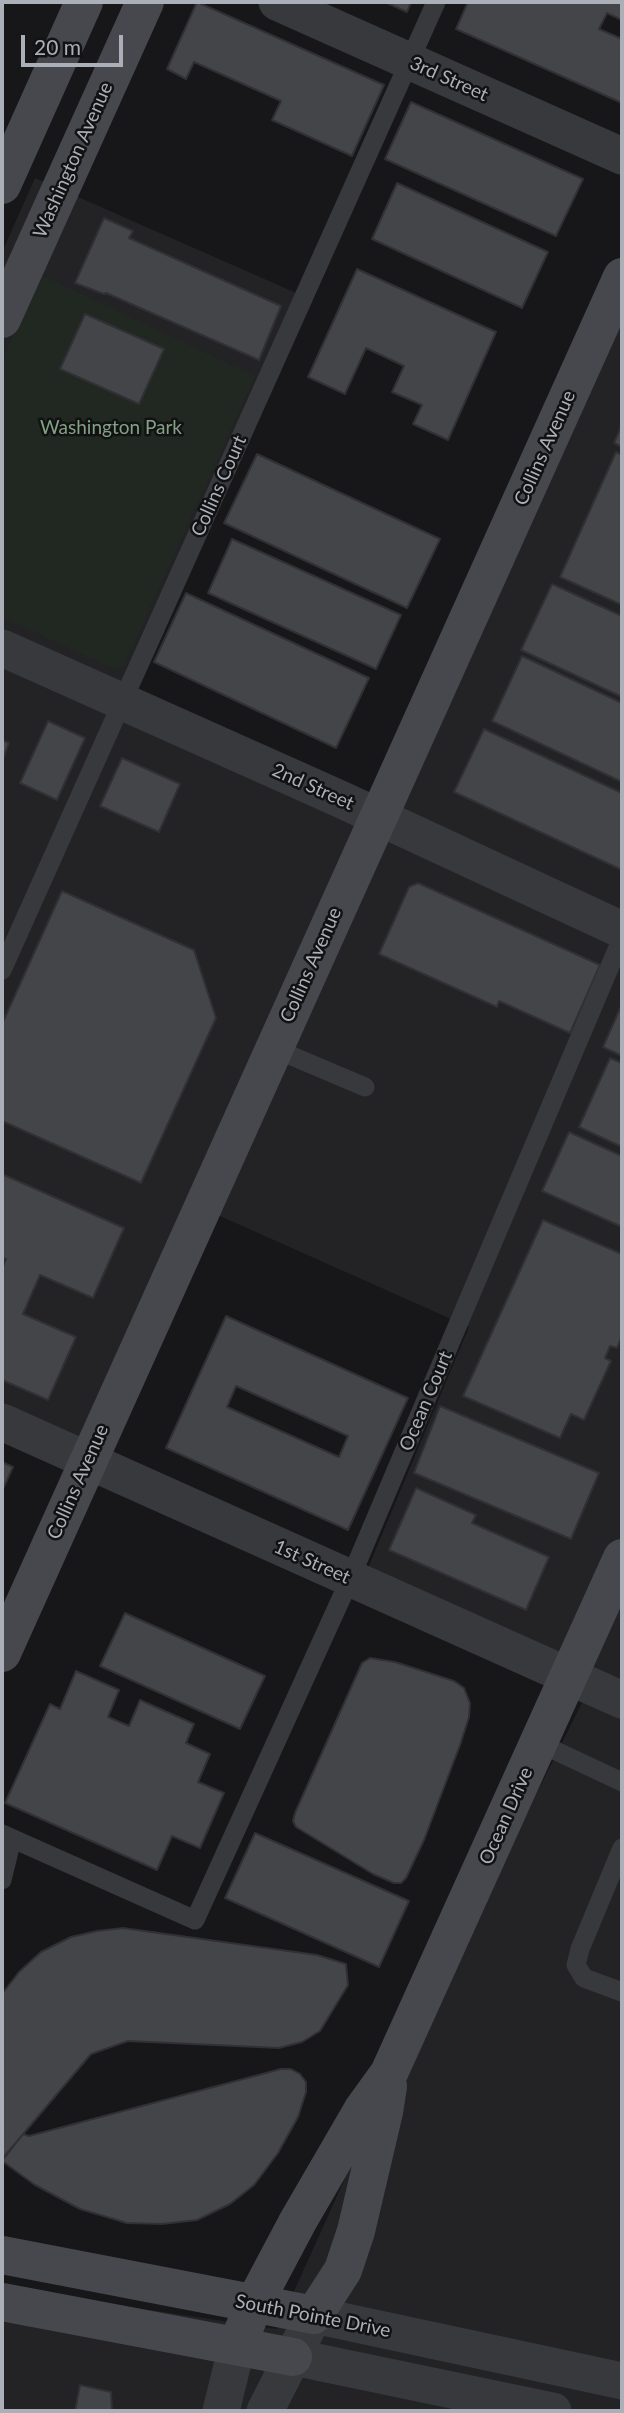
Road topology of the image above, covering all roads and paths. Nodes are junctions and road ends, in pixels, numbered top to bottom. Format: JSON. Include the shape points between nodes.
{"nodes":[{"id":1,"x":84,"y":2,"type":"edge"},
{"id":2,"x":145,"y":2,"type":"edge"},
{"id":3,"x":277,"y":2,"type":"edge"},
{"id":4,"x":436,"y":2,"type":"edge"},
{"id":5,"x":409,"y":61,"type":"junction"},
{"id":6,"x":622,"y":156,"type":"edge"},
{"id":7,"x":2,"y":185,"type":"edge"},
{"id":8,"x":622,"y":276,"type":"edge"},
{"id":9,"x":2,"y":319,"type":"edge"},
{"id":10,"x":2,"y":648,"type":"edge"},
{"id":11,"x":122,"y":701,"type":"junction"},
{"id":12,"x":378,"y":817,"type":"junction"},
{"id":13,"x":622,"y":930,"type":"edge"},
{"id":14,"x":622,"y":938,"type":"edge"},
{"id":15,"x":2,"y":970,"type":"edge"},
{"id":16,"x":274,"y":1048,"type":"junction"},
{"id":17,"x":365,"y":1087,"type":"dead end"},
{"id":18,"x":2,"y":1422,"type":"edge"},
{"id":19,"x":88,"y":1460,"type":"junction"},
{"id":20,"x":622,"y":1558,"type":"edge"},
{"id":21,"x":350,"y":1579,"type":"junction"},
{"id":22,"x":2,"y":1653,"type":"edge"},
{"id":23,"x":568,"y":1676,"type":"junction"},
{"id":24,"x":622,"y":1700,"type":"edge"},
{"id":25,"x":539,"y":1743,"type":"junction"},
{"id":26,"x":622,"y":1782,"type":"edge"},
{"id":27,"x":7,"y":1836,"type":"edge"},
{"id":28,"x":622,"y":1848,"type":"edge"},
{"id":29,"x":2,"y":1880,"type":"edge"},
{"id":30,"x":622,"y":1992,"type":"edge"},
{"id":31,"x":389,"y":2073,"type":"junction"},
{"id":32,"x":2,"y":2255,"type":"edge"},
{"id":33,"x":2,"y":2302,"type":"edge"},
{"id":34,"x":254,"y":2304,"type":"junction"},
{"id":35,"x":314,"y":2315,"type":"junction"},
{"id":36,"x":237,"y":2346,"type":"junction"},
{"id":37,"x":293,"y":2357,"type":"junction"},
{"id":38,"x":622,"y":2381,"type":"edge"},
{"id":39,"x":221,"y":2411,"type":"edge"},
{"id":40,"x":265,"y":2411,"type":"edge"},
{"id":41,"x":552,"y":2411,"type":"edge"}],
"edges":[{"from":1,"to":7,"type":"street"},
{"from":2,"to":9,"type":"street","name":"Washington Avenue"},
{"from":3,"to":5,"type":"street","name":"3rd Street"},
{"from":4,"to":5,"type":"lane","name":"Collins Court"},
{"from":5,"to":6,"type":"street","name":"3rd Street"},
{"from":5,"to":11,"type":"lane","name":"Collins Court"},
{"from":8,"to":12,"type":"street","name":"Collins Avenue"},
{"from":10,"to":11,"type":"street","name":"2nd Street"},
{"from":11,"to":12,"type":"street","name":"2nd Street"},
{"from":11,"to":15,"type":"lane","name":"Collins Court"},
{"from":12,"to":13,"type":"street","name":"2nd Street"},
{"from":12,"to":16,"type":"street","name":"Collins Avenue"},
{"from":14,"to":21,"type":"lane","name":"Ocean Court"},
{"from":16,"to":17,"type":"lane"},
{"from":16,"to":19,"type":"street","name":"Collins Avenue"},
{"from":18,"to":19,"type":"street","name":"1st Street"},
{"from":19,"to":21,"type":"street","name":"1st Street"},
{"from":19,"to":22,"type":"street","name":"Collins Avenue"},
{"from":20,"to":23,"type":"street","name":"Ocean Drive"},
{"from":21,"to":23,"type":"street","name":"1st Street"},
{"from":21,"to":27,"type":"lane","name":"Ocean Court","via":[[195,1920]]},
{"from":23,"to":24,"type":"street","name":"1st Street"},
{"from":23,"to":25,"type":"street","name":"Ocean Drive"},
{"from":25,"to":26,"type":"lane"},
{"from":25,"to":31,"type":"street","name":"Ocean Drive"},
{"from":27,"to":29,"type":"lane"},
{"from":28,"to":30,"type":"lane","via":[[576,1965],[584,1978]]},
{"from":31,"to":34,"type":"street","name":"Ocean Drive","via":[[363,2109]]},
{"from":31,"to":35,"type":"street","name":"Ocean Drive","via":[[356,2231],[343,2270]]},
{"from":32,"to":34,"type":"street","name":"South Pointe Drive"},
{"from":33,"to":36,"type":"street"},
{"from":34,"to":35,"type":"street","name":"South Pointe Drive"},
{"from":34,"to":36,"type":"street","name":"Ocean Drive"},
{"from":35,"to":37,"type":"street","name":"Ocean Drive"},
{"from":35,"to":38,"type":"street","name":"South Pointe Drive"},
{"from":36,"to":37,"type":"street"},
{"from":36,"to":39,"type":"street","name":"Ocean Drive"},
{"from":37,"to":40,"type":"street","name":"Ocean Drive"},
{"from":37,"to":41,"type":"street"}]}
